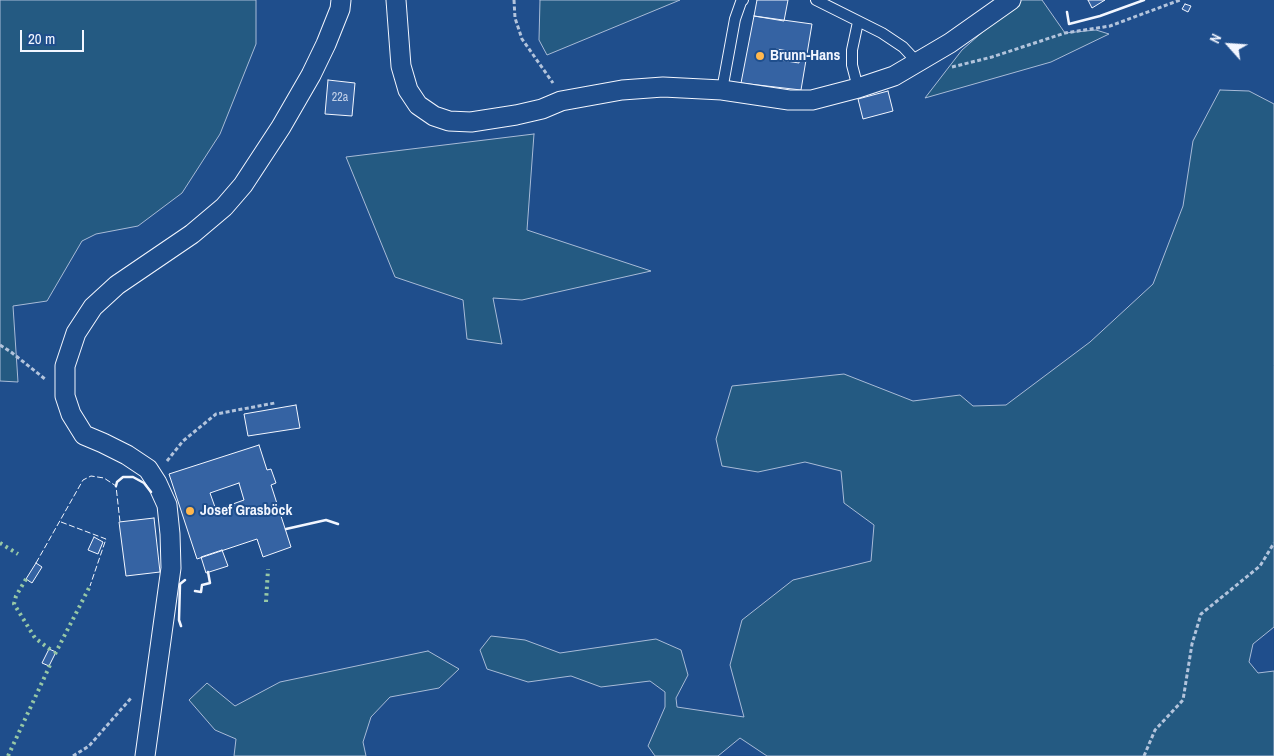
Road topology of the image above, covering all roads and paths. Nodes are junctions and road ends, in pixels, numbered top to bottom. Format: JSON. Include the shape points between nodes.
{"nodes":[{"id":1,"x":341,"y":0,"type":"edge"},
{"id":2,"x":396,"y":0,"type":"edge"},
{"id":3,"x":514,"y":0,"type":"edge"},
{"id":4,"x":744,"y":0,"type":"edge"},
{"id":5,"x":816,"y":0,"type":"edge"},
{"id":6,"x":1010,"y":0,"type":"edge"},
{"id":7,"x":1180,"y":0,"type":"edge"},
{"id":8,"x":858,"y":22,"type":"junction"},
{"id":9,"x":918,"y":62,"type":"junction"},
{"id":10,"x":951,"y":67,"type":"dead end"},
{"id":11,"x":858,"y":88,"type":"junction"},
{"id":12,"x":722,"y":90,"type":"junction"},
{"id":13,"x":561,"y":101,"type":"junction"},
{"id":14,"x":0,"y":345,"type":"edge"},
{"id":15,"x":66,"y":396,"type":"junction"},
{"id":16,"x":275,"y":404,"type":"dead end"},
{"id":17,"x":150,"y":473,"type":"junction"},
{"id":18,"x":1274,"y":543,"type":"edge"},
{"id":19,"x":132,"y":696,"type":"dead end"},
{"id":20,"x":73,"y":756,"type":"edge"},
{"id":21,"x":145,"y":756,"type":"edge"},
{"id":22,"x":1144,"y":756,"type":"edge"}],
"edges":[{"from":1,"to":15,"type":"street","via":[[330,35],[311,75],[243,185],[224,208],[117,285],[93,307],[76,333],[65,366]]},
{"from":2,"to":13,"type":"street","via":[[401,66],[408,90],[418,105],[426,110],[449,121],[471,122],[516,116]]},
{"from":3,"to":13,"type":"path","via":[[515,18],[522,39],[555,85]]},
{"from":4,"to":12,"type":"lane","via":[[735,19]]},
{"from":5,"to":8,"type":"lane"},
{"from":6,"to":9,"type":"street"},
{"from":7,"to":10,"type":"path","via":[[1110,26],[1065,33]]},
{"from":8,"to":9,"type":"lane","via":[[903,47]]},
{"from":8,"to":11,"type":"lane","via":[[852,50]]},
{"from":9,"to":11,"type":"street","via":[[894,76]]},
{"from":11,"to":12,"type":"street","via":[[812,100],[789,100]]},
{"from":12,"to":13,"type":"street","via":[[655,87]]},
{"from":14,"to":15,"type":"path"},
{"from":15,"to":17,"type":"street","via":[[71,414],[84,435],[127,455]]},
{"from":16,"to":17,"type":"path","via":[[216,414],[183,441],[167,462]]},
{"from":17,"to":21,"type":"street","via":[[158,483],[166,505],[171,568]]},
{"from":18,"to":22,"type":"path","via":[[1260,566],[1200,614],[1183,700],[1155,730]]},
{"from":19,"to":20,"type":"path","via":[[90,746]]}]}
